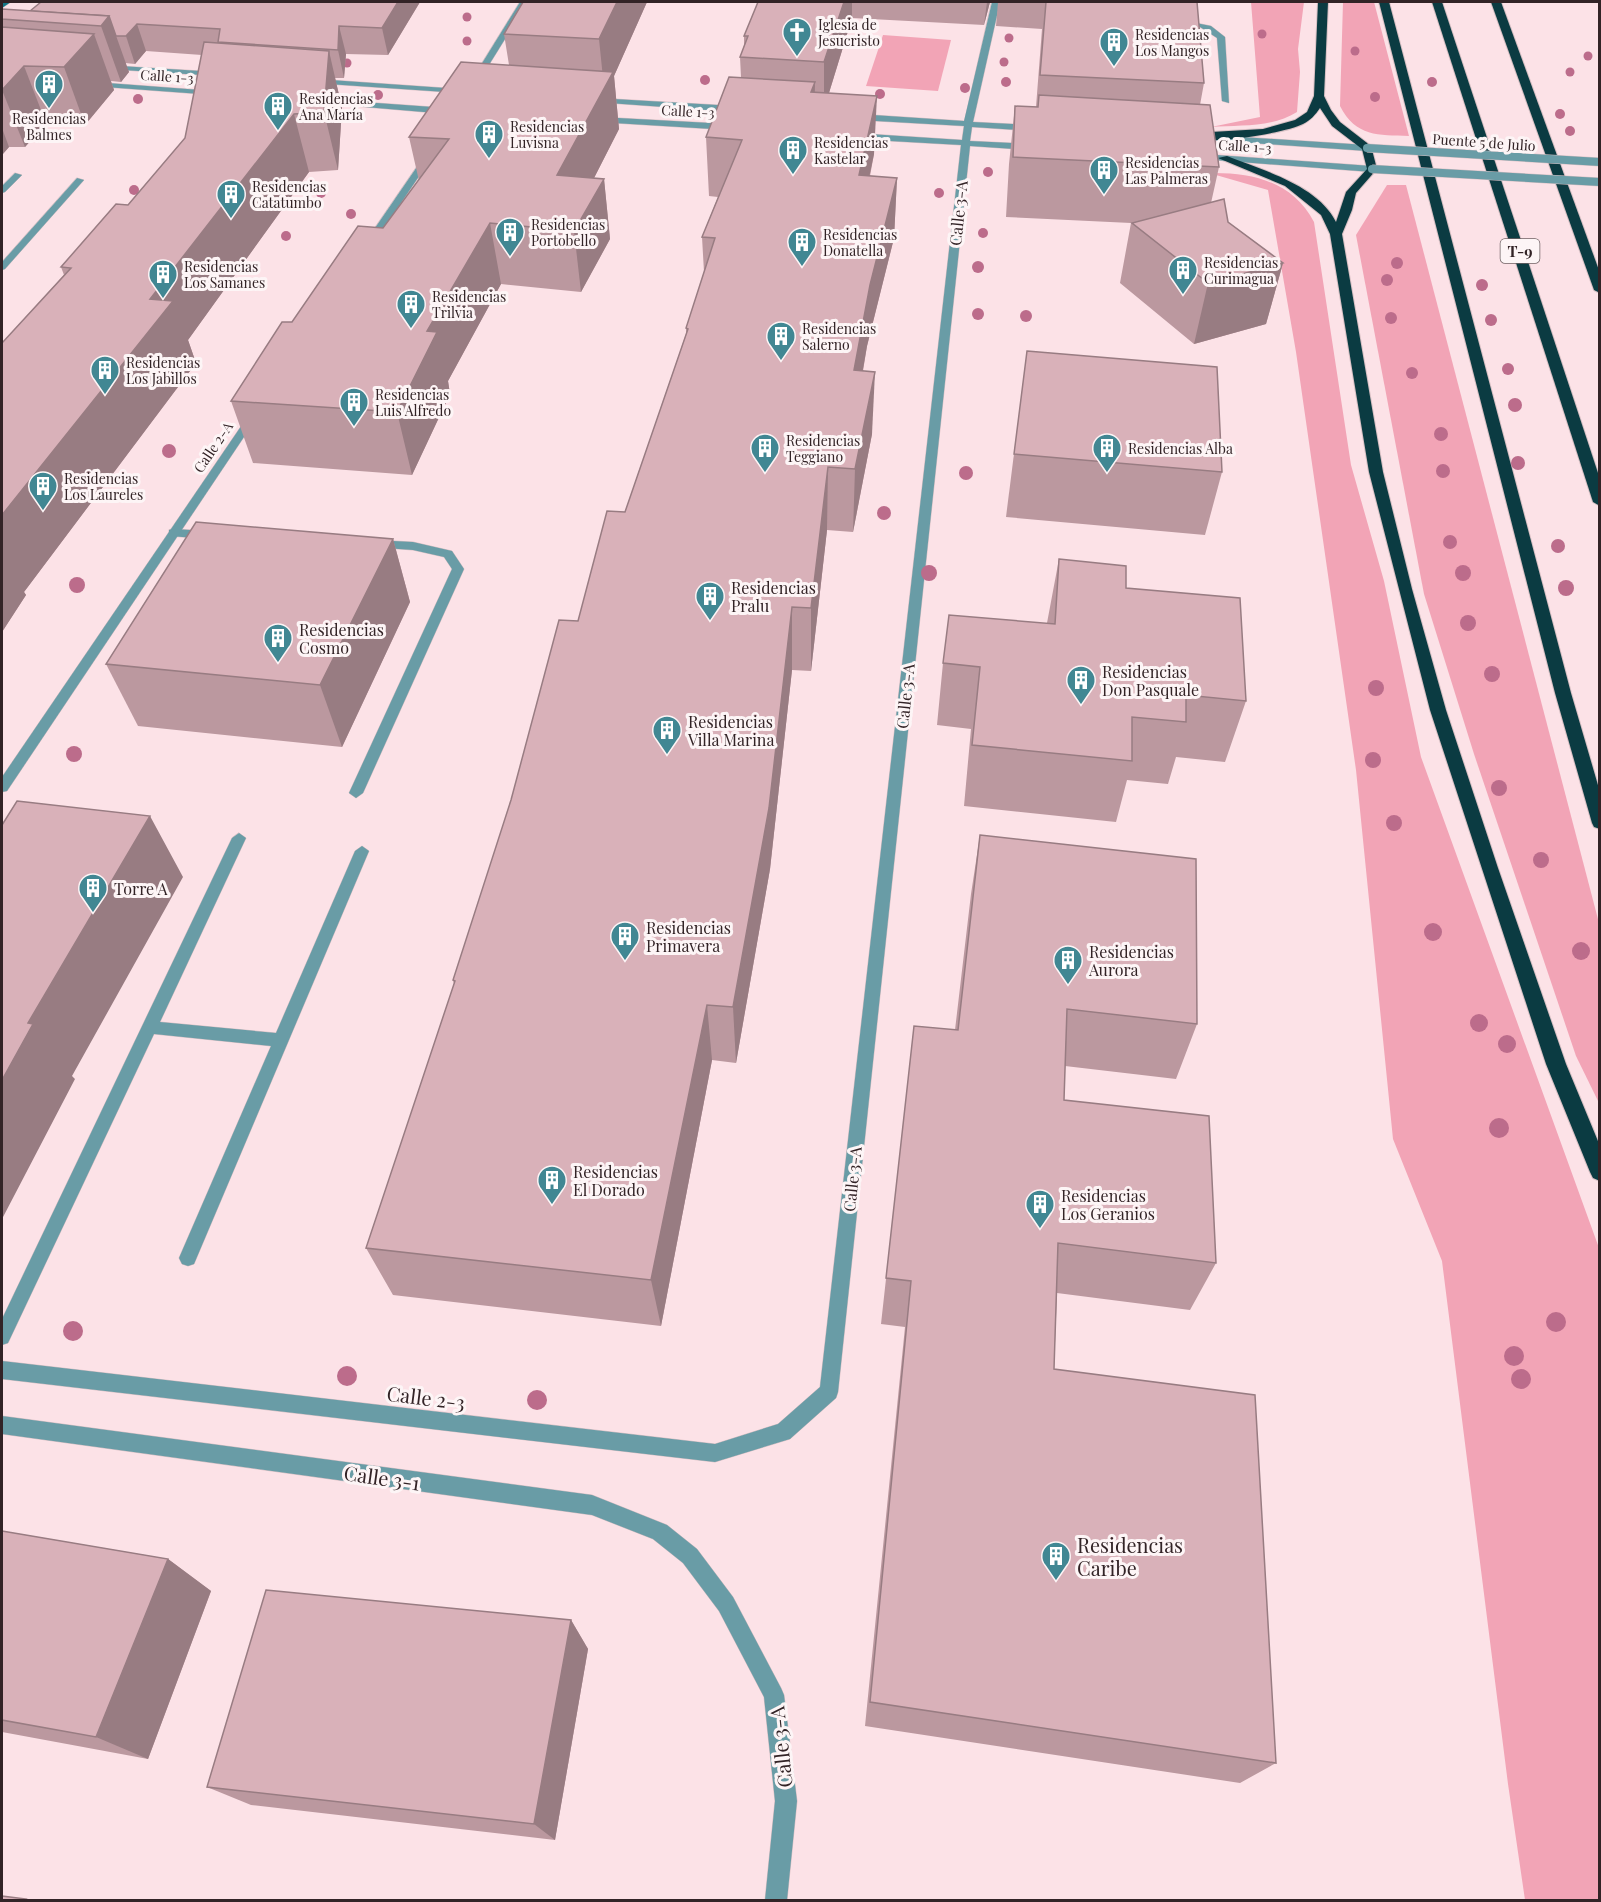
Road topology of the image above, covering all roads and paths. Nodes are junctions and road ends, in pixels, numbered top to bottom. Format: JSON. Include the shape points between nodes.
{"nodes":[{"id":1,"x":7,"y":2,"type":"edge"},
{"id":2,"x":524,"y":2,"type":"edge"},
{"id":3,"x":1323,"y":2,"type":"edge"},
{"id":4,"x":1384,"y":2,"type":"edge"},
{"id":5,"x":1437,"y":2,"type":"edge"},
{"id":6,"x":1497,"y":2,"type":"edge"},
{"id":7,"x":996,"y":4,"type":"edge"},
{"id":8,"x":2,"y":6,"type":"edge"},
{"id":9,"x":1007,"y":8,"type":"dead end"},
{"id":10,"x":1171,"y":21,"type":"edge"},
{"id":11,"x":94,"y":66,"type":"dead end"},
{"id":12,"x":223,"y":75,"type":"edge"},
{"id":13,"x":305,"y":81,"type":"edge"},
{"id":14,"x":88,"y":83,"type":"dead end"},
{"id":15,"x":468,"y":92,"type":"junction"},
{"id":16,"x":229,"y":94,"type":"edge"},
{"id":17,"x":1319,"y":95,"type":"junction"},
{"id":18,"x":309,"y":100,"type":"edge"},
{"id":19,"x":587,"y":100,"type":"edge"},
{"id":20,"x":1226,"y":101,"type":"dead end"},
{"id":21,"x":742,"y":110,"type":"edge"},
{"id":22,"x":849,"y":116,"type":"edge"},
{"id":23,"x":588,"y":119,"type":"edge"},
{"id":24,"x":968,"y":124,"type":"junction"},
{"id":25,"x":743,"y":128,"type":"edge"},
{"id":26,"x":1039,"y":128,"type":"edge"},
{"id":27,"x":848,"y":135,"type":"edge"},
{"id":28,"x":1182,"y":136,"type":"edge"},
{"id":29,"x":1194,"y":136,"type":"junction"},
{"id":30,"x":966,"y":143,"type":"junction"},
{"id":31,"x":1036,"y":147,"type":"edge"},
{"id":32,"x":434,"y":148,"type":"edge"},
{"id":33,"x":1367,"y":148,"type":"junction"},
{"id":34,"x":1218,"y":158,"type":"joint"},
{"id":35,"x":1599,"y":162,"type":"edge"},
{"id":36,"x":1372,"y":169,"type":"junction"},
{"id":37,"x":2,"y":174,"type":"edge"},
{"id":38,"x":80,"y":180,"type":"dead end"},
{"id":39,"x":1599,"y":182,"type":"edge"},
{"id":40,"x":2,"y":190,"type":"edge"},
{"id":41,"x":1336,"y":234,"type":"junction"},
{"id":42,"x":361,"y":257,"type":"edge"},
{"id":43,"x":2,"y":267,"type":"edge"},
{"id":44,"x":1599,"y":290,"type":"edge"},
{"id":45,"x":260,"y":405,"type":"edge"},
{"id":46,"x":1599,"y":502,"type":"edge"},
{"id":47,"x":173,"y":533,"type":"junction"},
{"id":48,"x":221,"y":536,"type":"edge"},
{"id":49,"x":365,"y":544,"type":"edge"},
{"id":50,"x":2,"y":787,"type":"edge"},
{"id":51,"x":356,"y":793,"type":"dead end"},
{"id":52,"x":1599,"y":823,"type":"edge"},
{"id":53,"x":239,"y":838,"type":"dead end"},
{"id":54,"x":362,"y":851,"type":"dead end"},
{"id":55,"x":149,"y":1027,"type":"junction"},
{"id":56,"x":280,"y":1040,"type":"junction"},
{"id":57,"x":1599,"y":1172,"type":"edge"},
{"id":58,"x":188,"y":1258,"type":"dead end"},
{"id":59,"x":2,"y":1337,"type":"edge"},
{"id":60,"x":2,"y":1370,"type":"edge"},
{"id":61,"x":829,"y":1392,"type":"joint"},
{"id":62,"x":2,"y":1425,"type":"edge"},
{"id":63,"x":726,"y":1604,"type":"joint"},
{"id":64,"x":776,"y":1900,"type":"edge"}],
"edges":[{"from":1,"to":8,"type":"main road"},
{"from":2,"to":15,"type":"street"},
{"from":3,"to":17,"type":"highway"},
{"from":4,"to":52,"type":"highway"},
{"from":5,"to":46,"type":"highway","number":"T-9"},
{"from":6,"to":44,"type":"highway"},
{"from":7,"to":9,"type":"street"},
{"from":7,"to":24,"type":"street","name":"Calle 3-A"},
{"from":10,"to":20,"type":"street","via":[[1215,29],[1221,37]]},
{"from":11,"to":12,"type":"street","name":"Calle 1-3"},
{"from":13,"to":15,"type":"street"},
{"from":14,"to":16,"type":"street","name":"Calle 1-3"},
{"from":15,"to":18,"type":"street","via":[[457,111]]},
{"from":17,"to":29,"type":"highway","via":[[1318,105],[1294,125],[1266,132]]},
{"from":17,"to":33,"type":"highway","via":[[1336,124]]},
{"from":19,"to":21,"type":"street","name":"Calle 1-3"},
{"from":22,"to":24,"type":"street"},
{"from":23,"to":25,"type":"street","name":"Calle 1-3"},
{"from":24,"to":26,"type":"street"},
{"from":24,"to":30,"type":"street","name":"Calle 3-A"},
{"from":27,"to":30,"type":"street"},
{"from":28,"to":29,"type":"street","name":"Calle 1-3"},
{"from":29,"to":33,"type":"street","name":"Calle 1-3"},
{"from":30,"to":31,"type":"street"},
{"from":30,"to":61,"type":"street","name":"Calle 3-A"},
{"from":32,"to":42,"type":"street"},
{"from":33,"to":35,"type":"street","name":"Puente 5 de Julio","bridge":true},
{"from":33,"to":36,"type":"highway"},
{"from":34,"to":36,"type":"street","name":"Calle 1-3"},
{"from":34,"to":41,"type":"highway","via":[[1289,184],[1326,213]]},
{"from":36,"to":39,"type":"street","name":"Puente 5 de Julio","bridge":true},
{"from":36,"to":41,"type":"highway","via":[[1351,192]]},
{"from":37,"to":40,"type":"street","via":[[18,175]]},
{"from":38,"to":43,"type":"street"},
{"from":41,"to":57,"type":"highway","via":[[1376,472],[1438,710],[1556,1064]]},
{"from":45,"to":47,"type":"street","name":"Calle 2-A"},
{"from":47,"to":48,"type":"street"},
{"from":47,"to":50,"type":"street","name":"Calle 2-A"},
{"from":49,"to":51,"type":"street","via":[[413,546],[447,554],[458,570]]},
{"from":53,"to":55,"type":"street"},
{"from":54,"to":56,"type":"street"},
{"from":55,"to":56,"type":"street"},
{"from":55,"to":59,"type":"street"},
{"from":56,"to":58,"type":"street"},
{"from":60,"to":61,"type":"street","name":"Calle 2-3","via":[[715,1453],[783,1432]]},
{"from":62,"to":63,"type":"street","name":"Calle 3-1","via":[[592,1505],[660,1533],[690,1556]]},
{"from":63,"to":64,"type":"street","name":"Calle 3-A","via":[[774,1695],[786,1801]]}]}
